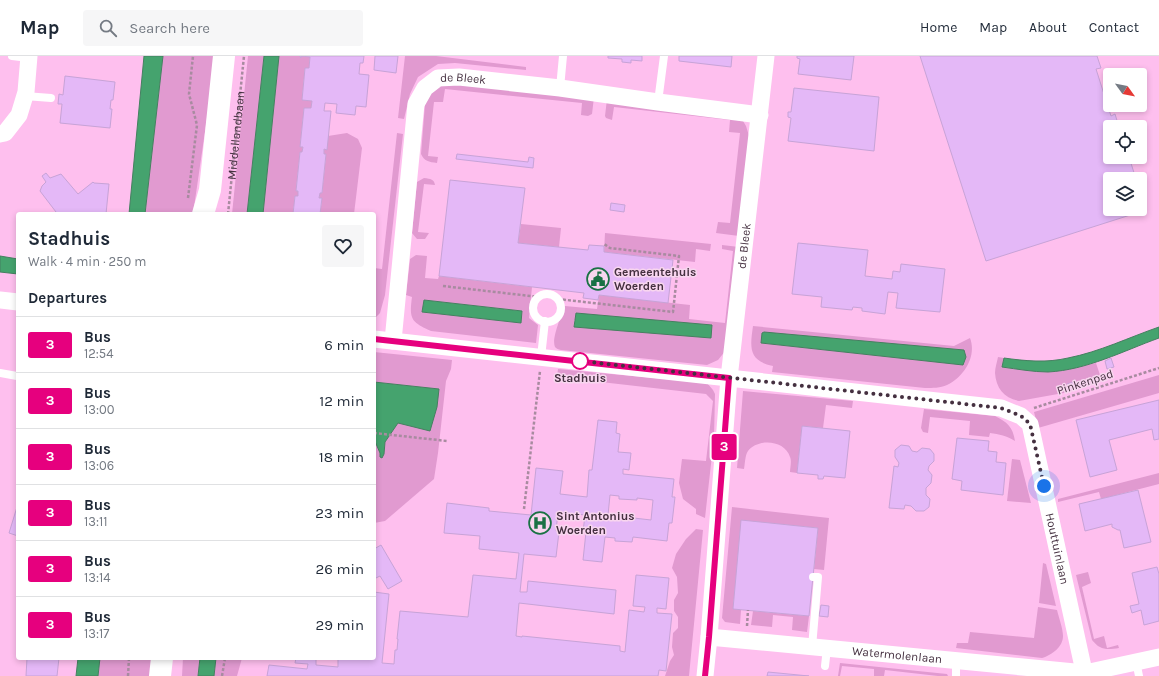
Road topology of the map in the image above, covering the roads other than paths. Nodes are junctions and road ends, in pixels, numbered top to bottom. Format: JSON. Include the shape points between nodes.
{"nodes":[{"id":1,"x":12,"y":56,"type":"edge"},
{"id":2,"x":224,"y":56,"type":"edge"},
{"id":3,"x":563,"y":56,"type":"edge"},
{"id":4,"x":664,"y":56,"type":"edge"},
{"id":5,"x":766,"y":56,"type":"edge"},
{"id":6,"x":29,"y":57,"type":"edge"},
{"id":7,"x":560,"y":88,"type":"junction"},
{"id":8,"x":25,"y":96,"type":"junction"},
{"id":9,"x":51,"y":98,"type":"dead end"},
{"id":10,"x":658,"y":102,"type":"junction"},
{"id":11,"x":760,"y":115,"type":"junction"},
{"id":12,"x":0,"y":134,"type":"edge"},
{"id":13,"x":210,"y":190,"type":"junction"},
{"id":14,"x":204,"y":212,"type":"edge"},
{"id":15,"x":213,"y":212,"type":"edge"},
{"id":16,"x":0,"y":300,"type":"edge"},
{"id":17,"x":16,"y":302,"type":"edge"},
{"id":18,"x":545,"y":321,"type":"junction"},
{"id":19,"x":376,"y":339,"type":"edge"},
{"id":20,"x":393,"y":341,"type":"junction"},
{"id":21,"x":541,"y":357,"type":"junction"},
{"id":22,"x":0,"y":373,"type":"edge"},
{"id":23,"x":16,"y":376,"type":"edge"},
{"id":24,"x":729,"y":378,"type":"junction"},
{"id":25,"x":813,"y":577,"type":"dead end"},
{"id":26,"x":709,"y":637,"type":"junction"},
{"id":27,"x":819,"y":647,"type":"junction"},
{"id":28,"x":1159,"y":657,"type":"edge"},
{"id":29,"x":162,"y":660,"type":"edge"},
{"id":30,"x":825,"y":666,"type":"dead end"},
{"id":31,"x":956,"y":668,"type":"edge"},
{"id":32,"x":1137,"y":669,"type":"edge"},
{"id":33,"x":1085,"y":675,"type":"edge"},
{"id":34,"x":160,"y":676,"type":"edge"},
{"id":35,"x":705,"y":676,"type":"edge"}],
"edges":[{"from":1,"to":6,"type":"lane"},
{"from":2,"to":13,"type":"main road","name":"Middellandbaan"},
{"from":3,"to":7,"type":"lane"},
{"from":4,"to":10,"type":"lane"},
{"from":5,"to":11,"type":"street","name":"de Bleek"},
{"from":6,"to":8,"type":"street"},
{"from":7,"to":10,"type":"street","name":"de Bleek"},
{"from":7,"to":20,"type":"street","name":"de Bleek","via":[[460,77],[438,78],[425,88],[416,104]]},
{"from":8,"to":9,"type":"lane"},
{"from":8,"to":12,"type":"street","via":[[19,115],[5,133]]},
{"from":10,"to":11,"type":"street","name":"de Bleek"},
{"from":11,"to":24,"type":"street","name":"de Bleek"},
{"from":13,"to":14,"type":"main road","name":"Middellandbaan"},
{"from":13,"to":15,"type":"main road","name":"Middellandbaan"},
{"from":16,"to":17,"type":"street"},
{"from":18,"to":18,"type":"lane","via":[[553,320],[559,314],[561,306],[558,298],[551,294],[539,297],[534,304],[537,317]]},
{"from":18,"to":21,"type":"lane"},
{"from":19,"to":20,"type":"street"},
{"from":20,"to":21,"type":"street"},
{"from":21,"to":24,"type":"street"},
{"from":22,"to":23,"type":"lane"},
{"from":24,"to":26,"type":"street","name":"de Bleek"},
{"from":24,"to":33,"type":"street","name":"Houttuinlaan","via":[[1001,408],[1021,416],[1030,424]]},
{"from":25,"to":27,"type":"lane","via":[[818,578]]},
{"from":26,"to":27,"type":"street","name":"Watermolenlaan"},
{"from":26,"to":35,"type":"street","name":"de Bleek"},
{"from":27,"to":30,"type":"lane"},
{"from":27,"to":31,"type":"street","name":"Watermolenlaan"},
{"from":28,"to":32,"type":"street"},
{"from":29,"to":34,"type":"main road"},
{"from":31,"to":33,"type":"street","name":"Watermolenlaan"},
{"from":32,"to":33,"type":"street"}]}
